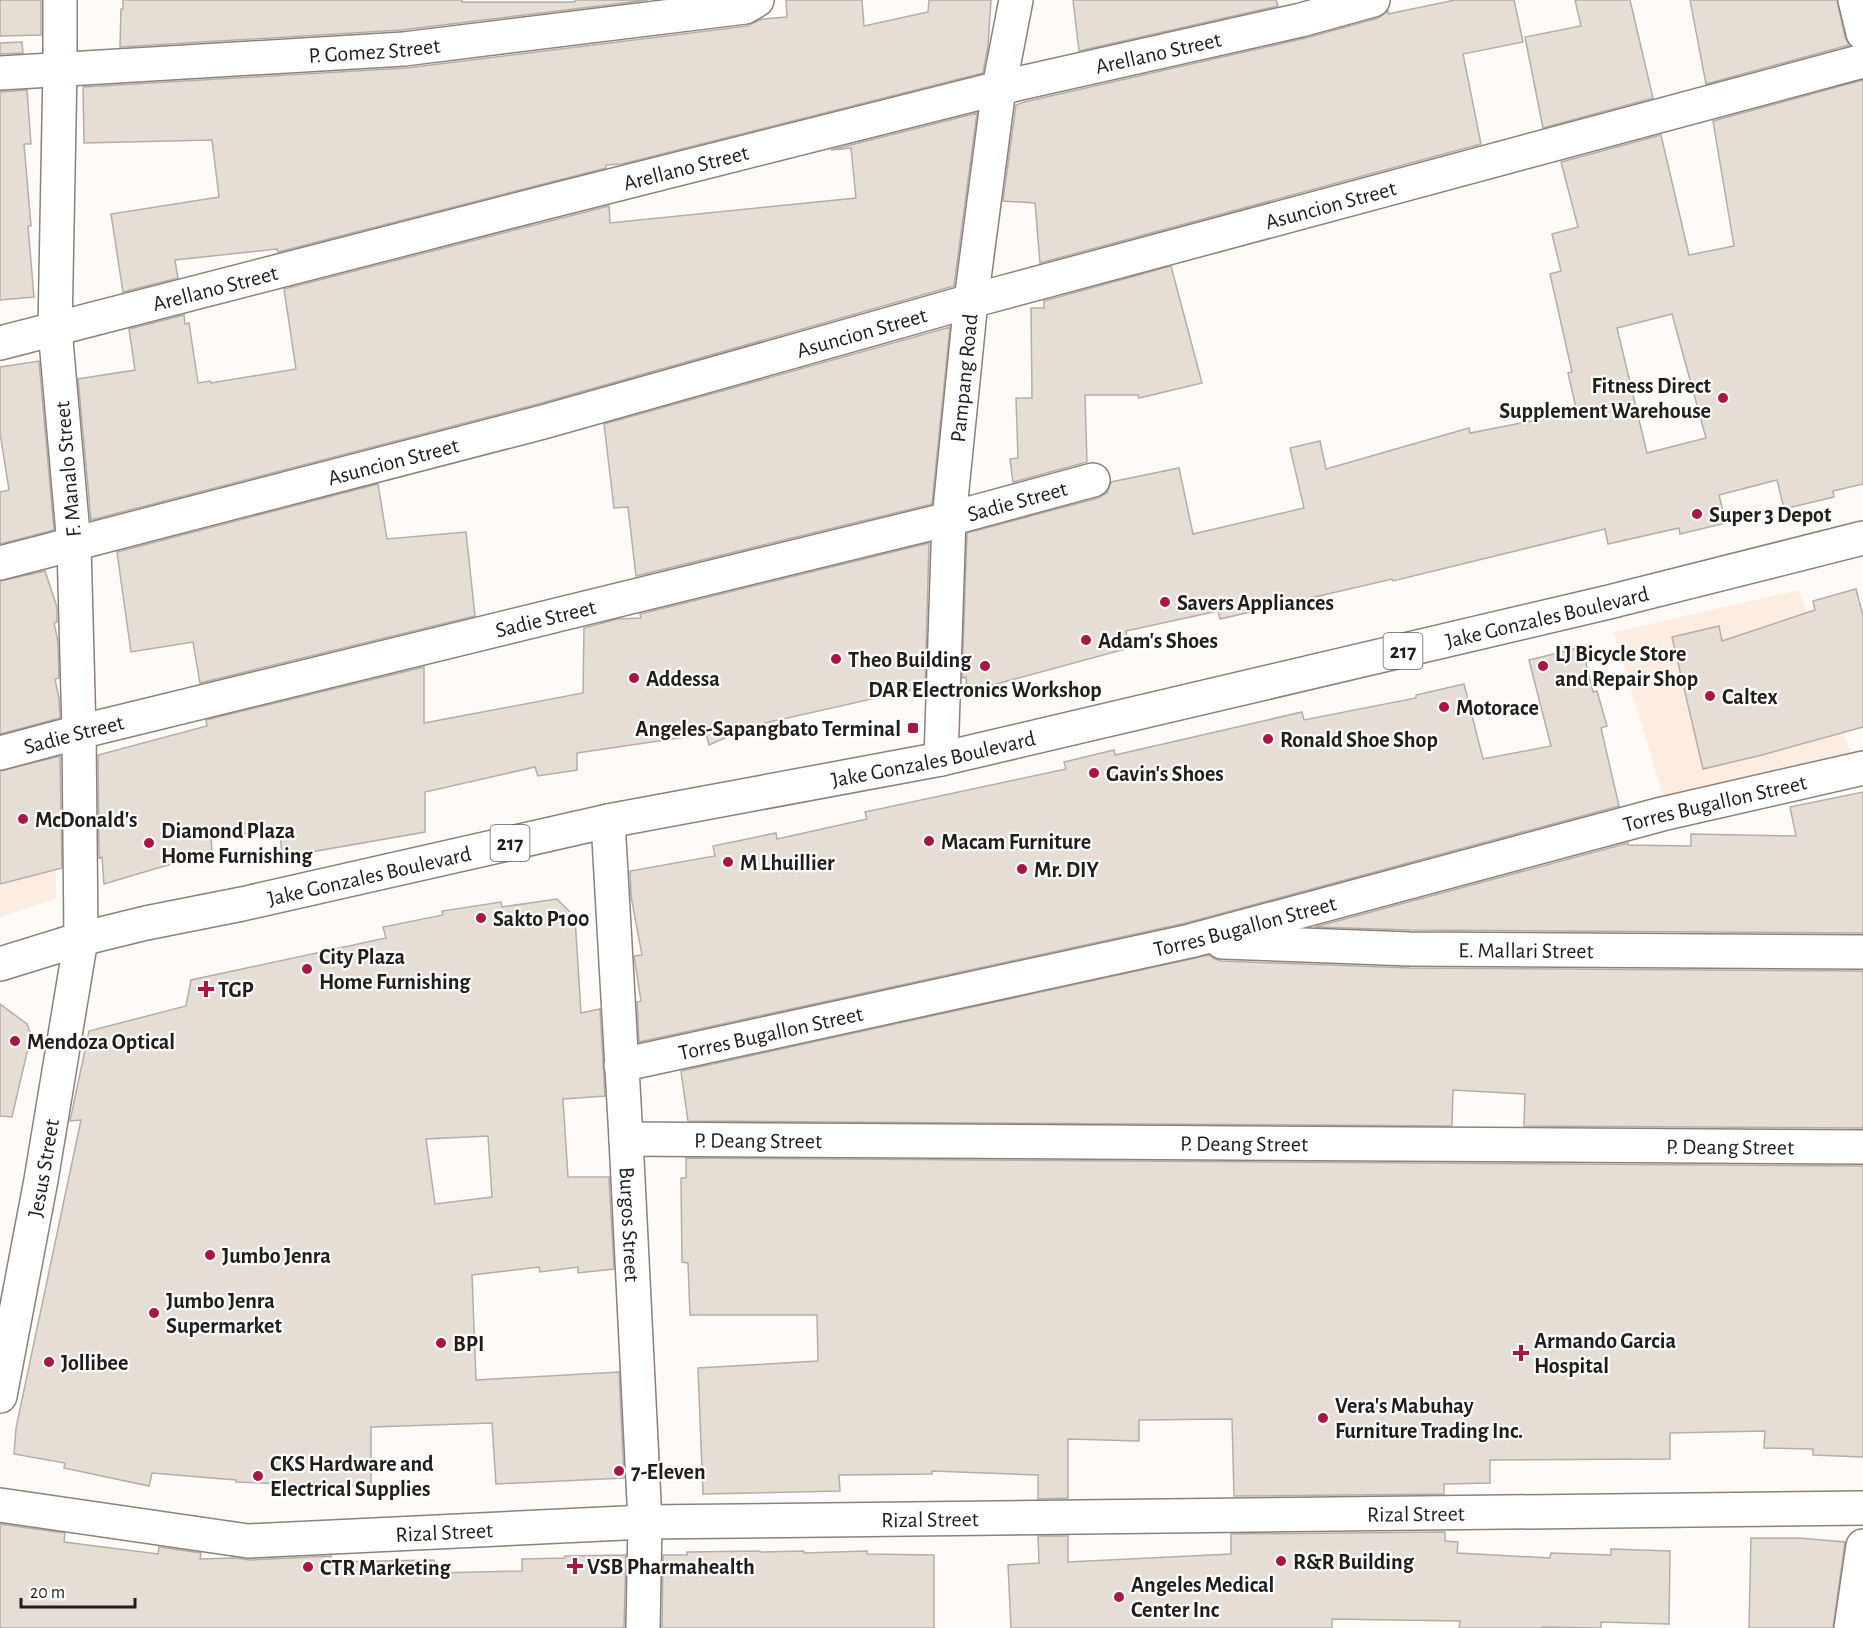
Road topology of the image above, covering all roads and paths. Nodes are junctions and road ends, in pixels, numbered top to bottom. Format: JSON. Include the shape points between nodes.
{"nodes":[{"id":1,"x":60,"y":0,"type":"edge"},
{"id":2,"x":1016,"y":0,"type":"edge"},
{"id":3,"x":1373,"y":0,"type":"edge"},
{"id":4,"x":1855,"y":0,"type":"edge"},
{"id":5,"x":751,"y":3,"type":"edge"},
{"id":6,"x":1863,"y":33,"type":"edge"},
{"id":7,"x":1863,"y":61,"type":"edge"},
{"id":8,"x":60,"y":69,"type":"junction"},
{"id":9,"x":0,"y":73,"type":"edge"},
{"id":10,"x":999,"y":88,"type":"junction"},
{"id":11,"x":971,"y":301,"type":"junction"},
{"id":12,"x":56,"y":329,"type":"junction"},
{"id":13,"x":0,"y":343,"type":"edge"},
{"id":14,"x":1092,"y":480,"type":"dead end"},
{"id":15,"x":949,"y":519,"type":"junction"},
{"id":16,"x":1863,"y":538,"type":"edge"},
{"id":17,"x":74,"y":544,"type":"junction"},
{"id":18,"x":0,"y":562,"type":"edge"},
{"id":19,"x":79,"y":732,"type":"junction"},
{"id":20,"x":0,"y":753,"type":"edge"},
{"id":21,"x":941,"y":759,"type":"junction"},
{"id":22,"x":1863,"y":768,"type":"edge"},
{"id":23,"x":608,"y":821,"type":"junction"},
{"id":24,"x":81,"y":939,"type":"junction"},
{"id":25,"x":1191,"y":941,"type":"junction"},
{"id":26,"x":1863,"y":952,"type":"edge"},
{"id":27,"x":0,"y":964,"type":"edge"},
{"id":28,"x":621,"y":1065,"type":"junction"},
{"id":29,"x":626,"y":1138,"type":"junction"},
{"id":30,"x":1863,"y":1147,"type":"edge"},
{"id":31,"x":0,"y":1396,"type":"edge"},
{"id":32,"x":0,"y":1506,"type":"edge"},
{"id":33,"x":1863,"y":1508,"type":"edge"},
{"id":34,"x":645,"y":1522,"type":"junction"},
{"id":35,"x":1863,"y":1546,"type":"edge"},
{"id":36,"x":643,"y":1628,"type":"edge"},
{"id":37,"x":1851,"y":1628,"type":"edge"}],
"edges":[{"from":1,"to":8,"type":"street","name":"F. Manalo Street"},
{"from":2,"to":10,"type":"street","name":"Pampang Road"},
{"from":3,"to":10,"type":"street","name":"Arellano Street"},
{"from":4,"to":6,"type":"street"},
{"from":5,"to":8,"type":"street","name":"P. Gomez Street","via":[[404,49]]},
{"from":7,"to":11,"type":"street","name":"Asuncion Street"},
{"from":8,"to":9,"type":"street","name":"P. Gomez Street"},
{"from":8,"to":12,"type":"street","name":"F. Manalo Street"},
{"from":10,"to":11,"type":"street","name":"Pampang Road"},
{"from":10,"to":12,"type":"street","name":"Arellano Street"},
{"from":11,"to":15,"type":"street","name":"Pampang Road"},
{"from":11,"to":17,"type":"street","name":"Asuncion Street","via":[[543,423]]},
{"from":12,"to":13,"type":"street","name":"Arellano Street"},
{"from":12,"to":17,"type":"street","name":"F. Manalo Street"},
{"from":14,"to":15,"type":"street","name":"Sadie Street"},
{"from":15,"to":19,"type":"street","name":"Sadie Street"},
{"from":15,"to":21,"type":"street","name":"Pampang Road"},
{"from":16,"to":21,"type":"street","name":"Jake Gonzales Boulevard","number":"217","via":[[1598,605]]},
{"from":17,"to":18,"type":"street","name":"Asuncion Street"},
{"from":17,"to":19,"type":"street","name":"F. Manalo Street"},
{"from":19,"to":20,"type":"street","name":"Sadie Street"},
{"from":19,"to":24,"type":"street","name":"F. Manalo Street"},
{"from":21,"to":23,"type":"street","name":"Jake Gonzales Boulevard","number":"217"},
{"from":22,"to":25,"type":"street","name":"Torres Bugallon Street","via":[[1662,814]]},
{"from":23,"to":24,"type":"street","name":"Jake Gonzales Boulevard","number":"217"},
{"from":23,"to":28,"type":"street","name":"Burgos Street"},
{"from":24,"to":27,"type":"street","name":"Jake Gonzales Boulevard","number":"217"},
{"from":24,"to":31,"type":"street","name":"Jesus Street"},
{"from":25,"to":26,"type":"street","name":"E. Mallari Street","via":[[1410,949]]},
{"from":25,"to":28,"type":"street","name":"Torres Bugallon Street"},
{"from":28,"to":29,"type":"street","name":"Burgos Street"},
{"from":29,"to":30,"type":"street","name":"P. Deang Street"},
{"from":29,"to":34,"type":"street","name":"Burgos Street"},
{"from":32,"to":34,"type":"street","name":"Rizal Street","via":[[248,1541]]},
{"from":33,"to":34,"type":"street","name":"Rizal Street"},
{"from":34,"to":36,"type":"street","name":"Burgos Street"},
{"from":35,"to":37,"type":"street"}]}
